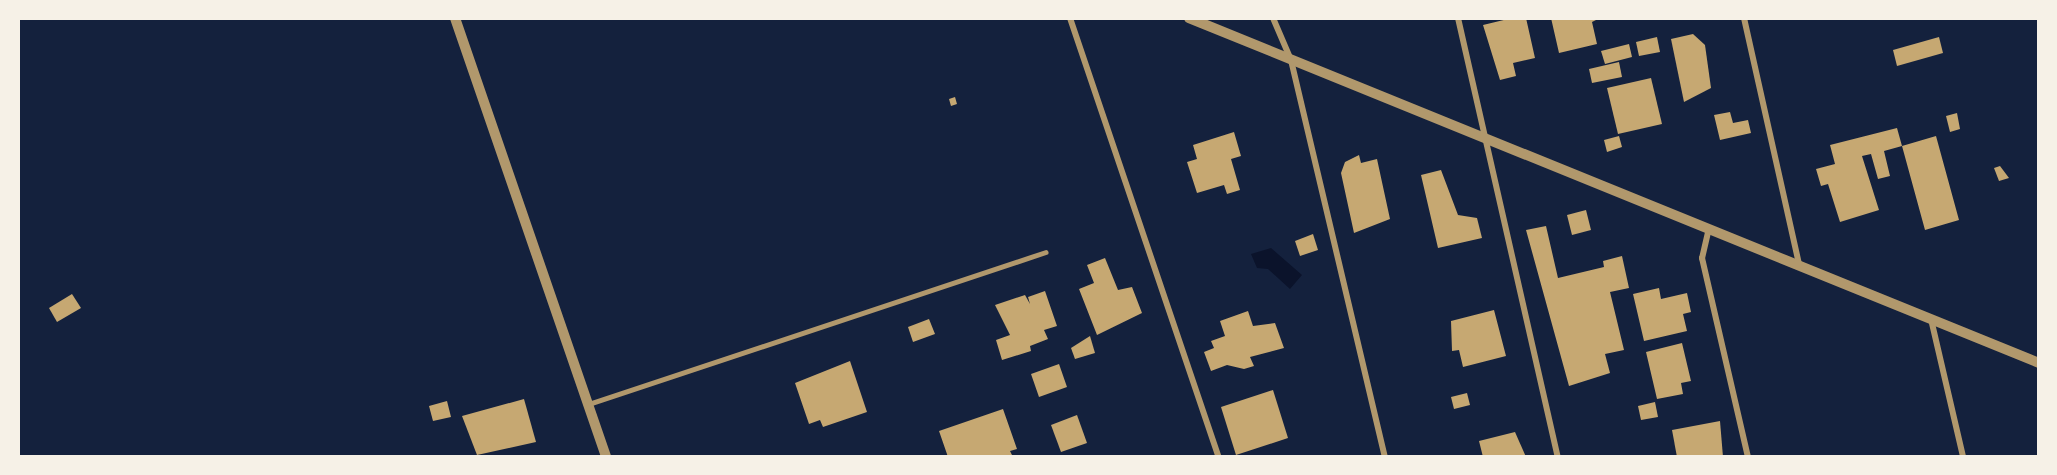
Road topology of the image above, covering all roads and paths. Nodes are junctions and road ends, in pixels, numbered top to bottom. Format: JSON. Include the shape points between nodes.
{"nodes":[{"id":1,"x":454,"y":18,"type":"edge"},
{"id":2,"x":1070,"y":18,"type":"edge"},
{"id":3,"x":1189,"y":18,"type":"edge"},
{"id":4,"x":1273,"y":18,"type":"edge"},
{"id":5,"x":1458,"y":18,"type":"edge"},
{"id":6,"x":1744,"y":18,"type":"edge"},
{"id":7,"x":1291,"y":60,"type":"junction"},
{"id":8,"x":1485,"y":138,"type":"junction"},
{"id":9,"x":1709,"y":228,"type":"junction"},
{"id":10,"x":1045,"y":252,"type":"dead end"},
{"id":11,"x":1799,"y":265,"type":"junction"},
{"id":12,"x":1931,"y":318,"type":"junction"},
{"id":13,"x":2039,"y":363,"type":"edge"},
{"id":14,"x":589,"y":404,"type":"junction"},
{"id":15,"x":606,"y":457,"type":"edge"},
{"id":16,"x":1219,"y":457,"type":"edge"},
{"id":17,"x":1385,"y":457,"type":"edge"},
{"id":18,"x":1558,"y":457,"type":"edge"},
{"id":19,"x":1748,"y":457,"type":"edge"},
{"id":20,"x":1963,"y":457,"type":"edge"}],
"edges":[{"from":1,"to":14,"type":"street"},
{"from":2,"to":16,"type":"street"},
{"from":3,"to":7,"type":"street"},
{"from":4,"to":7,"type":"street"},
{"from":5,"to":8,"type":"street"},
{"from":6,"to":11,"type":"street"},
{"from":7,"to":8,"type":"street"},
{"from":7,"to":17,"type":"street"},
{"from":8,"to":9,"type":"street"},
{"from":8,"to":18,"type":"street"},
{"from":9,"to":11,"type":"street"},
{"from":9,"to":19,"type":"street","via":[[1702,258]]},
{"from":10,"to":14,"type":"lane"},
{"from":11,"to":12,"type":"street"},
{"from":12,"to":13,"type":"street"},
{"from":12,"to":20,"type":"street"},
{"from":14,"to":15,"type":"street"}]}
